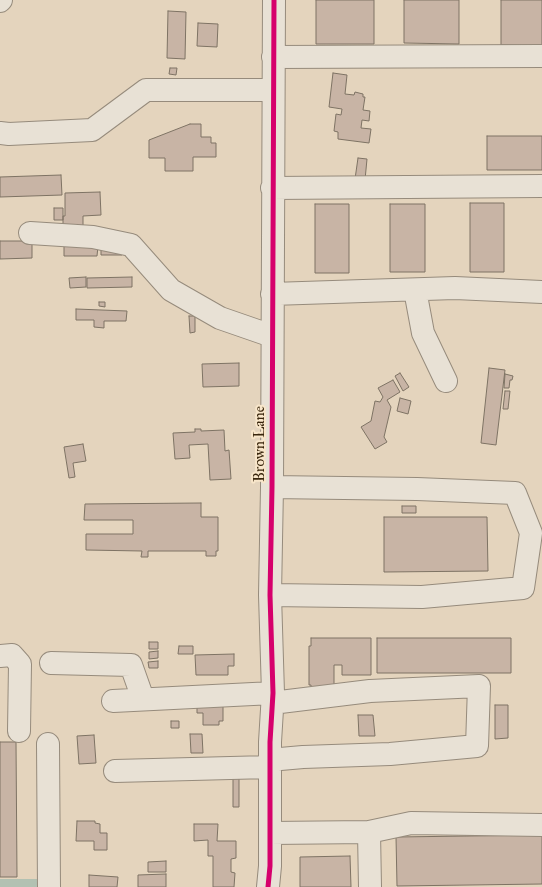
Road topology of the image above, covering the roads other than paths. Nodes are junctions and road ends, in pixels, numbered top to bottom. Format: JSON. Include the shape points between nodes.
{"nodes":[{"id":1,"x":274,"y":0,"type":"edge"},
{"id":2,"x":542,"y":56,"type":"edge"},
{"id":3,"x":273,"y":57,"type":"junction"},
{"id":4,"x":273,"y":90,"type":"junction"},
{"id":5,"x":0,"y":133,"type":"edge"},
{"id":6,"x":542,"y":186,"type":"edge"},
{"id":7,"x":272,"y":188,"type":"junction"},
{"id":8,"x":30,"y":233,"type":"dead end"},
{"id":9,"x":415,"y":290,"type":"junction"},
{"id":10,"x":542,"y":292,"type":"edge"},
{"id":11,"x":272,"y":294,"type":"junction"},
{"id":12,"x":272,"y":336,"type":"junction"},
{"id":13,"x":446,"y":382,"type":"dead end"},
{"id":14,"x":272,"y":487,"type":"junction"},
{"id":15,"x":270,"y":595,"type":"junction"},
{"id":16,"x":0,"y":656,"type":"edge"},
{"id":17,"x":51,"y":663,"type":"dead end"},
{"id":18,"x":273,"y":698,"type":"junction"},
{"id":19,"x":143,"y":699,"type":"junction"},
{"id":20,"x":113,"y":701,"type":"dead end"},
{"id":21,"x":19,"y":731,"type":"dead end"},
{"id":22,"x":48,"y":744,"type":"dead end"},
{"id":23,"x":269,"y":764,"type":"junction"},
{"id":24,"x":116,"y":771,"type":"dead end"},
{"id":25,"x":542,"y":825,"type":"edge"},
{"id":26,"x":369,"y":832,"type":"junction"},
{"id":27,"x":270,"y":833,"type":"junction"},
{"id":28,"x":49,"y":887,"type":"edge"},
{"id":29,"x":268,"y":887,"type":"edge"},
{"id":30,"x":370,"y":887,"type":"edge"}],
"edges":[{"from":1,"to":3,"type":"street","name":"Brown Lane"},
{"from":2,"to":3,"type":"street"},
{"from":3,"to":4,"type":"street","name":"Brown Lane"},
{"from":4,"to":5,"type":"street","via":[[146,90],[92,130]]},
{"from":4,"to":7,"type":"street","name":"Brown Lane"},
{"from":6,"to":7,"type":"street"},
{"from":7,"to":11,"type":"street","name":"Brown Lane"},
{"from":8,"to":12,"type":"street","via":[[93,237],[131,245],[171,290],[220,318]]},
{"from":9,"to":10,"type":"street","via":[[455,288]]},
{"from":9,"to":11,"type":"street"},
{"from":9,"to":13,"type":"street","via":[[423,333]]},
{"from":11,"to":12,"type":"street","name":"Brown Lane"},
{"from":12,"to":14,"type":"street","name":"Brown Lane"},
{"from":14,"to":15,"type":"street","name":"Brown Lane"},
{"from":14,"to":15,"type":"street","via":[[515,493],[531,533],[524,588],[422,597]]},
{"from":15,"to":18,"type":"street","name":"Brown Lane"},
{"from":16,"to":21,"type":"street","via":[[12,655],[20,664]]},
{"from":17,"to":19,"type":"street","via":[[131,665]]},
{"from":18,"to":19,"type":"street"},
{"from":18,"to":23,"type":"street","name":"Brown Lane"},
{"from":18,"to":23,"type":"street","via":[[479,686],[477,746],[304,757]]},
{"from":19,"to":20,"type":"street"},
{"from":22,"to":28,"type":"street"},
{"from":23,"to":24,"type":"street"},
{"from":23,"to":27,"type":"street","name":"Brown Lane"},
{"from":25,"to":26,"type":"street","via":[[411,823]]},
{"from":26,"to":27,"type":"street"},
{"from":26,"to":30,"type":"street"},
{"from":27,"to":29,"type":"street","name":"Brown Lane"}]}
